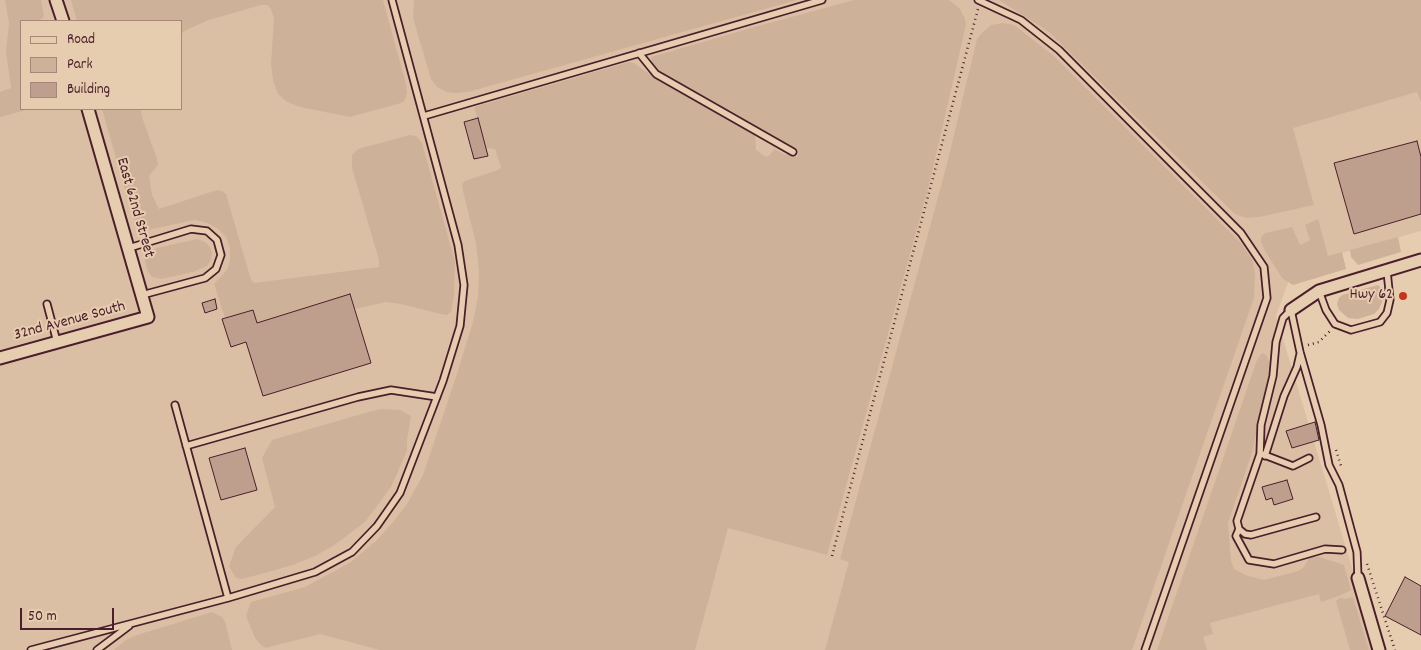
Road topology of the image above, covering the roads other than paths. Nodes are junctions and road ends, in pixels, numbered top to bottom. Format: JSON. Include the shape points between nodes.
{"nodes":[{"id":1,"x":56,"y":0,"type":"edge"},
{"id":2,"x":392,"y":0,"type":"edge"},
{"id":3,"x":822,"y":0,"type":"edge"},
{"id":4,"x":979,"y":0,"type":"edge"},
{"id":5,"x":63,"y":20,"type":"edge"},
{"id":6,"x":638,"y":53,"type":"junction"},
{"id":7,"x":88,"y":110,"type":"edge"},
{"id":8,"x":424,"y":116,"type":"junction"},
{"id":9,"x":793,"y":152,"type":"dead end"},
{"id":10,"x":129,"y":248,"type":"junction"},
{"id":11,"x":1421,"y":260,"type":"edge"},
{"id":12,"x":1387,"y":271,"type":"junction"},
{"id":13,"x":1319,"y":291,"type":"junction"},
{"id":14,"x":142,"y":295,"type":"junction"},
{"id":15,"x":47,"y":304,"type":"dead end"},
{"id":16,"x":1291,"y":310,"type":"junction"},
{"id":17,"x":148,"y":317,"type":"joint"},
{"id":18,"x":57,"y":342,"type":"junction"},
{"id":19,"x":1300,"y":352,"type":"junction"},
{"id":20,"x":0,"y":358,"type":"edge"},
{"id":21,"x":437,"y":397,"type":"junction"},
{"id":22,"x":175,"y":405,"type":"dead end"},
{"id":23,"x":186,"y":446,"type":"junction"},
{"id":24,"x":1262,"y":454,"type":"junction"},
{"id":25,"x":1309,"y":458,"type":"dead end"},
{"id":26,"x":1316,"y":517,"type":"dead end"},
{"id":27,"x":1239,"y":529,"type":"junction"},
{"id":28,"x":1342,"y":550,"type":"dead end"},
{"id":29,"x":1358,"y":578,"type":"joint"},
{"id":30,"x":228,"y":598,"type":"junction"},
{"id":31,"x":135,"y":622,"type":"junction"},
{"id":32,"x":31,"y":650,"type":"edge"},
{"id":33,"x":97,"y":650,"type":"edge"},
{"id":34,"x":1145,"y":650,"type":"edge"},
{"id":35,"x":1379,"y":650,"type":"edge"}],
"edges":[{"from":1,"to":5,"type":"street"},
{"from":2,"to":8,"type":"lane"},
{"from":3,"to":6,"type":"lane"},
{"from":4,"to":34,"type":"lane","via":[[1021,20],[1059,50],[1241,233],[1264,267],[1267,298]]},
{"from":6,"to":8,"type":"lane"},
{"from":6,"to":9,"type":"lane","via":[[656,74]]},
{"from":7,"to":10,"type":"street","name":"East 62nd Street"},
{"from":8,"to":21,"type":"lane","via":[[458,245],[464,285],[460,326]]},
{"from":10,"to":14,"type":"street","name":"East 62nd Street"},
{"from":10,"to":14,"type":"lane","via":[[190,230],[207,231],[217,240],[221,256],[216,269],[205,278]]},
{"from":11,"to":12,"type":"street"},
{"from":12,"to":13,"type":"street"},
{"from":12,"to":13,"type":"lane","via":[[1390,300],[1387,313],[1380,322],[1351,330],[1335,324]]},
{"from":13,"to":16,"type":"street"},
{"from":14,"to":17,"type":"street","name":"East 62nd Street"},
{"from":15,"to":18,"type":"lane"},
{"from":16,"to":19,"type":"lane"},
{"from":16,"to":24,"type":"lane","via":[[1283,318],[1276,342],[1273,376],[1261,425]]},
{"from":17,"to":18,"type":"street","name":"32nd Avenue South"},
{"from":18,"to":20,"type":"street","name":"32nd Avenue South"},
{"from":19,"to":24,"type":"lane"},
{"from":19,"to":29,"type":"lane","via":[[1322,425],[1329,465],[1339,485],[1357,552]]},
{"from":21,"to":23,"type":"lane","via":[[391,390]]},
{"from":21,"to":30,"type":"lane","via":[[400,493],[377,526],[352,552],[315,572]]},
{"from":22,"to":23,"type":"lane"},
{"from":23,"to":30,"type":"lane"},
{"from":24,"to":25,"type":"lane","via":[[1293,466]]},
{"from":24,"to":27,"type":"lane","via":[[1240,510]]},
{"from":26,"to":27,"type":"lane","via":[[1250,535]]},
{"from":27,"to":28,"type":"lane","via":[[1236,536],[1249,560],[1274,564],[1325,549]]},
{"from":29,"to":35,"type":"street"},
{"from":30,"to":31,"type":"lane"},
{"from":31,"to":32,"type":"lane"},
{"from":31,"to":33,"type":"lane"}]}
